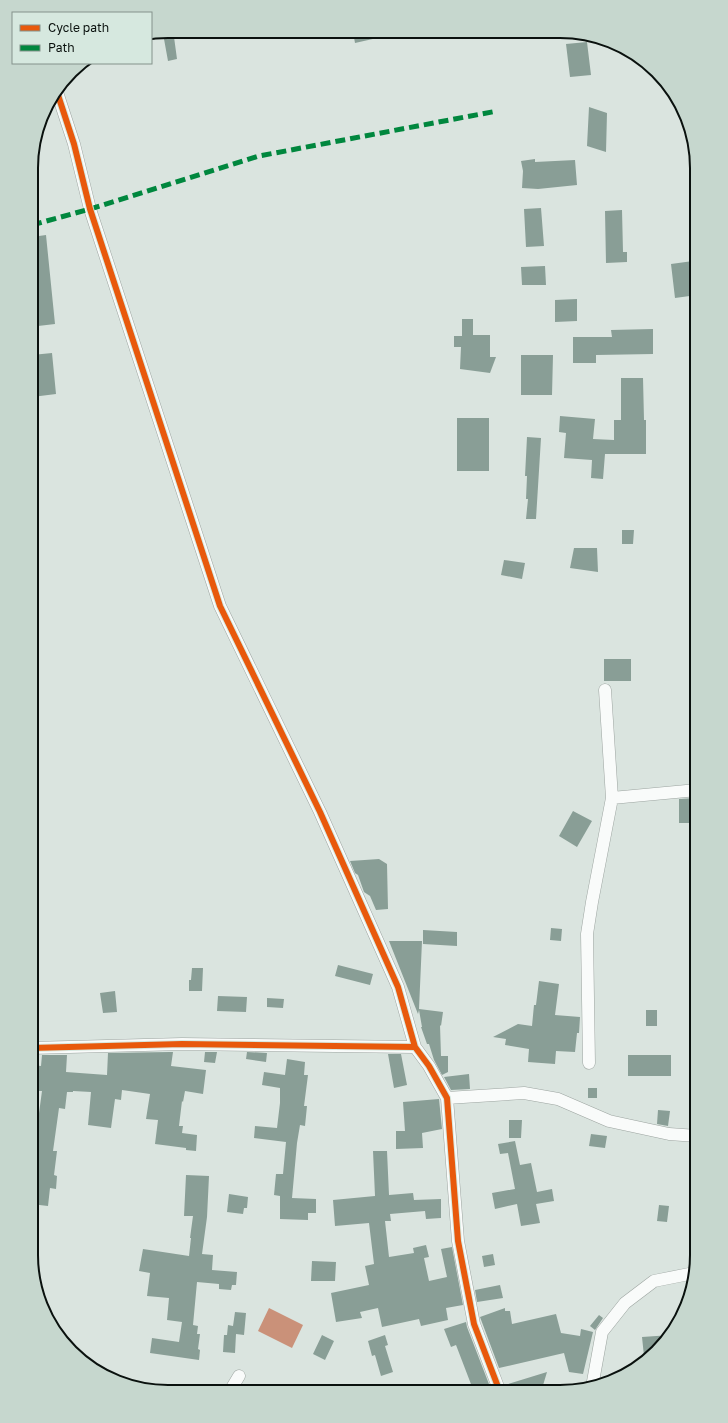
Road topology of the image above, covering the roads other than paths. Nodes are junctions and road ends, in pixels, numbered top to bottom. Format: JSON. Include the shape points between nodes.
{"nodes":[{"id":1,"x":59,"y":98,"type":"edge"},
{"id":2,"x":605,"y":690,"type":"dead end"},
{"id":3,"x":690,"y":791,"type":"edge"},
{"id":4,"x":612,"y":798,"type":"junction"},
{"id":5,"x":415,"y":1047,"type":"junction"},
{"id":6,"x":38,"y":1048,"type":"edge"},
{"id":7,"x":590,"y":1063,"type":"dead end"},
{"id":8,"x":447,"y":1098,"type":"junction"},
{"id":9,"x":690,"y":1136,"type":"edge"},
{"id":10,"x":688,"y":1274,"type":"edge"},
{"id":11,"x":239,"y":1376,"type":"dead end"},
{"id":12,"x":593,"y":1380,"type":"edge"},
{"id":13,"x":234,"y":1385,"type":"edge"},
{"id":14,"x":497,"y":1385,"type":"edge"}],
"edges":[{"from":1,"to":5,"type":"street","via":[[74,144],[90,209],[220,606],[320,812],[395,979]]},
{"from":2,"to":4,"type":"street"},
{"from":3,"to":4,"type":"street"},
{"from":4,"to":7,"type":"street","via":[[587,934]]},
{"from":5,"to":6,"type":"street","via":[[182,1044]]},
{"from":5,"to":8,"type":"street"},
{"from":8,"to":9,"type":"street","via":[[524,1093],[558,1099],[609,1121],[669,1134]]},
{"from":8,"to":14,"type":"street","via":[[458,1241],[474,1324]]},
{"from":10,"to":12,"type":"street","via":[[654,1281],[625,1303],[602,1332]]},
{"from":11,"to":13,"type":"street"}]}
